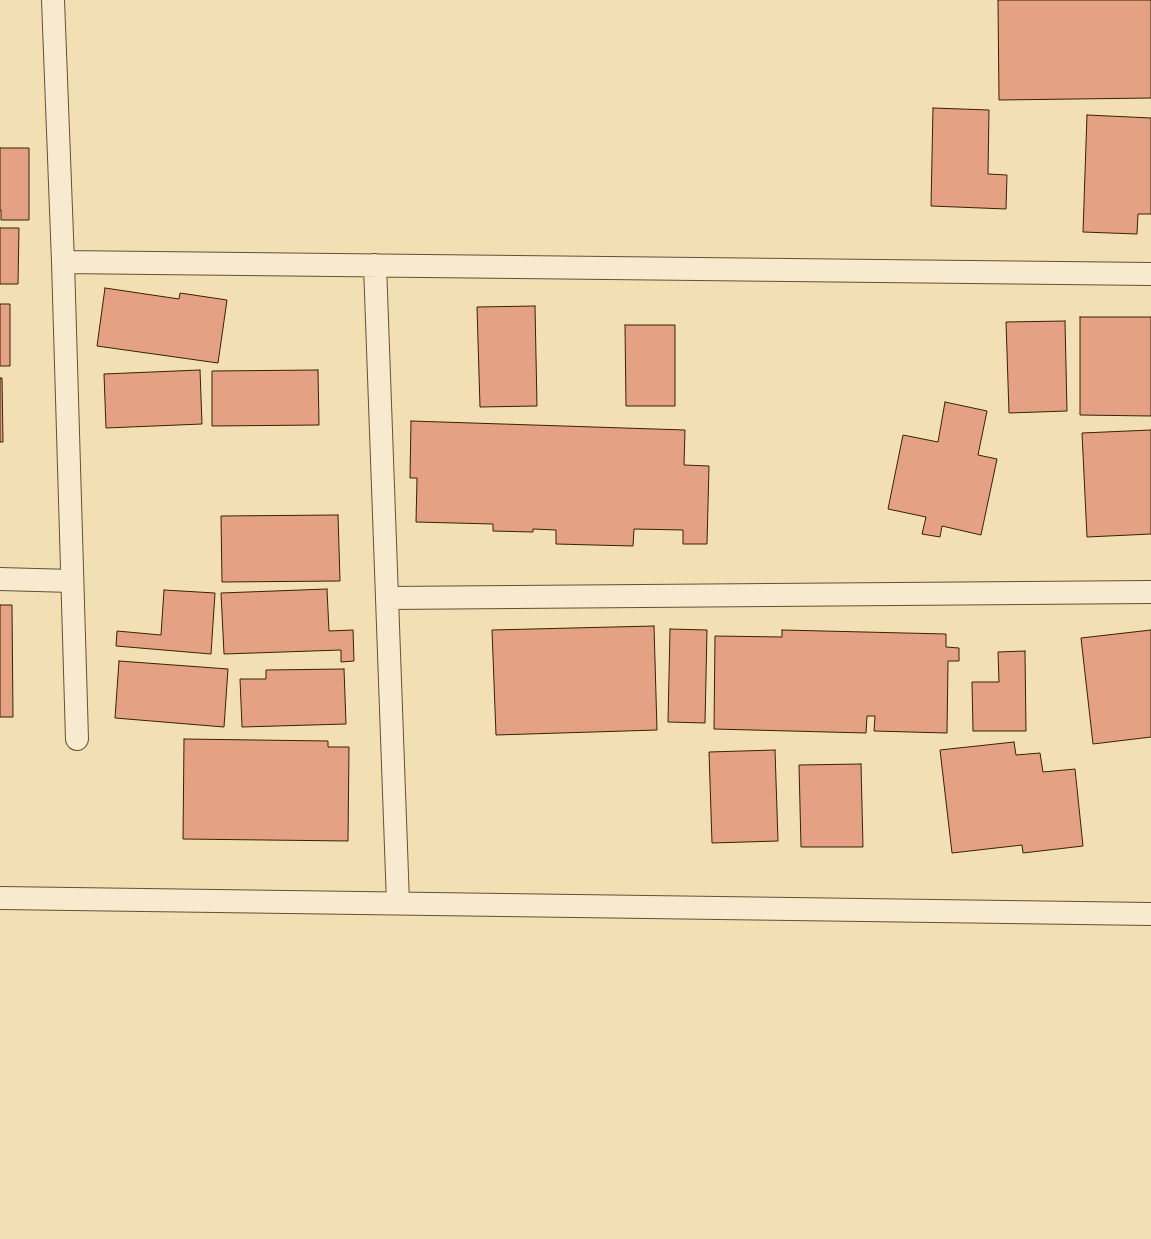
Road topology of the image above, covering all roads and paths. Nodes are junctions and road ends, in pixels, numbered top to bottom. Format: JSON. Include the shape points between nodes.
{"nodes":[{"id":1,"x":53,"y":0,"type":"edge"},
{"id":2,"x":63,"y":262,"type":"junction"},
{"id":3,"x":375,"y":265,"type":"junction"},
{"id":4,"x":1151,"y":274,"type":"edge"},
{"id":5,"x":0,"y":580,"type":"edge"},
{"id":6,"x":72,"y":581,"type":"junction"},
{"id":7,"x":1151,"y":592,"type":"edge"},
{"id":8,"x":387,"y":598,"type":"junction"},
{"id":9,"x":77,"y":739,"type":"dead end"},
{"id":10,"x":0,"y":898,"type":"edge"},
{"id":11,"x":398,"y":904,"type":"junction"},
{"id":12,"x":1151,"y":914,"type":"edge"}],
"edges":[{"from":1,"to":2,"type":"street"},
{"from":2,"to":3,"type":"street"},
{"from":2,"to":6,"type":"street"},
{"from":3,"to":4,"type":"street"},
{"from":3,"to":8,"type":"street"},
{"from":5,"to":6,"type":"street"},
{"from":6,"to":9,"type":"street"},
{"from":7,"to":8,"type":"street"},
{"from":8,"to":11,"type":"street"},
{"from":10,"to":11,"type":"street"},
{"from":11,"to":12,"type":"street"}]}
